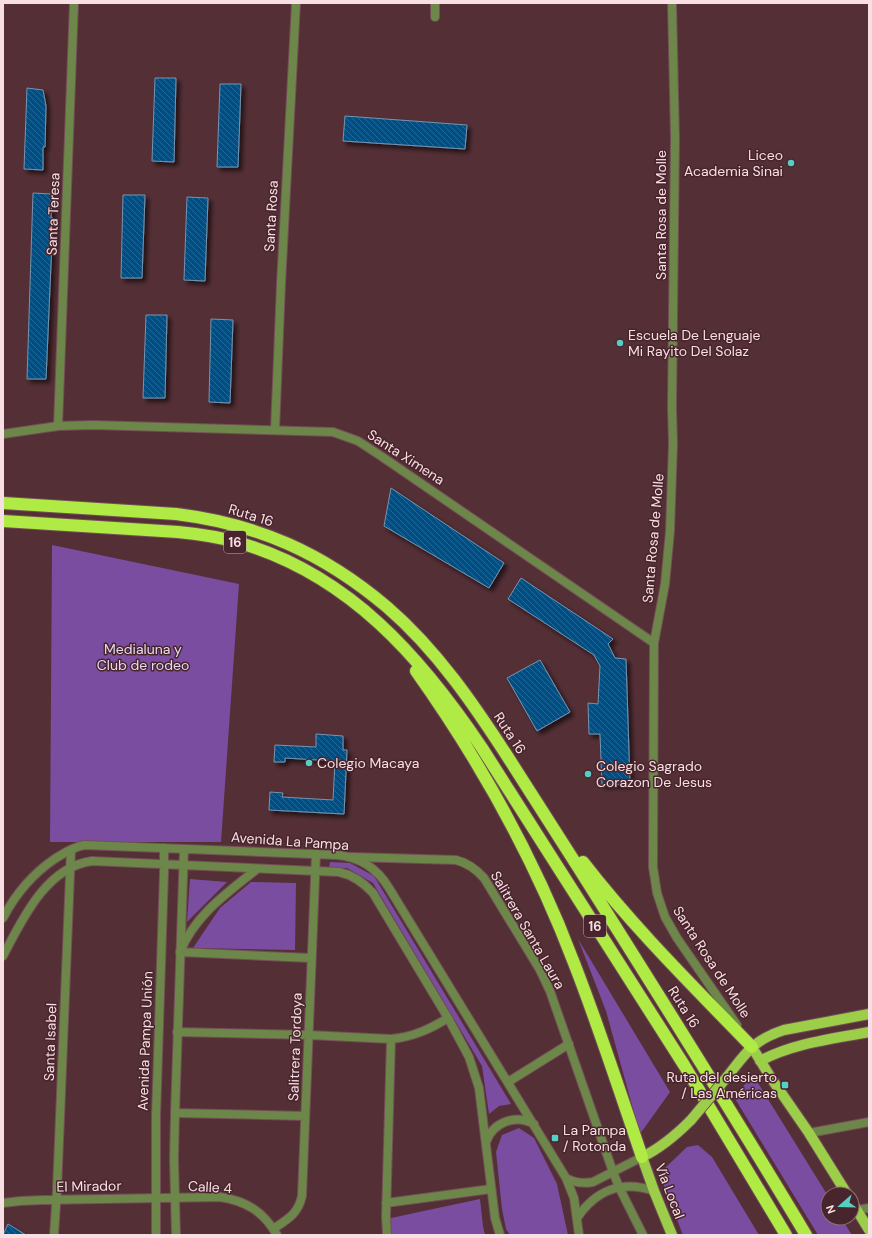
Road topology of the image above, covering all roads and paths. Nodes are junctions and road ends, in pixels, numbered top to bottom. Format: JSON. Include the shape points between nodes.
{"nodes":[{"id":1,"x":74,"y":3,"type":"edge"},
{"id":2,"x":296,"y":3,"type":"edge"},
{"id":3,"x":435,"y":3,"type":"edge"},
{"id":4,"x":672,"y":3,"type":"edge"},
{"id":5,"x":435,"y":17,"type":"dead end"},
{"id":6,"x":58,"y":426,"type":"junction"},
{"id":7,"x":275,"y":430,"type":"junction"},
{"id":8,"x":3,"y":434,"type":"edge"},
{"id":9,"x":3,"y":495,"type":"edge"},
{"id":10,"x":3,"y":503,"type":"edge"},
{"id":11,"x":153,"y":513,"type":"junction"},
{"id":12,"x":3,"y":522,"type":"edge"},
{"id":13,"x":60,"y":526,"type":"junction"},
{"id":14,"x":3,"y":529,"type":"edge"},
{"id":15,"x":386,"y":629,"type":"junction"},
{"id":16,"x":654,"y":643,"type":"junction"},
{"id":17,"x":539,"y":806,"type":"junction"},
{"id":18,"x":164,"y":848,"type":"junction"},
{"id":19,"x":184,"y":848,"type":"junction"},
{"id":20,"x":71,"y":850,"type":"junction"},
{"id":21,"x":316,"y":854,"type":"junction"},
{"id":22,"x":351,"y":857,"type":"junction"},
{"id":23,"x":164,"y":865,"type":"junction"},
{"id":24,"x":184,"y":865,"type":"junction"},
{"id":25,"x":70,"y":868,"type":"junction"},
{"id":26,"x":257,"y":869,"type":"junction"},
{"id":27,"x":315,"y":871,"type":"junction"},
{"id":28,"x":3,"y":918,"type":"edge"},
{"id":29,"x":180,"y":952,"type":"junction"},
{"id":30,"x":3,"y":956,"type":"edge"},
{"id":31,"x":312,"y":958,"type":"junction"},
{"id":32,"x":869,"y":1014,"type":"edge"},
{"id":33,"x":448,"y":1018,"type":"junction"},
{"id":34,"x":177,"y":1032,"type":"junction"},
{"id":35,"x":869,"y":1032,"type":"edge"},
{"id":36,"x":308,"y":1035,"type":"junction"},
{"id":37,"x":391,"y":1039,"type":"junction"},
{"id":38,"x":569,"y":1044,"type":"junction"},
{"id":39,"x":752,"y":1047,"type":"junction"},
{"id":40,"x":760,"y":1061,"type":"junction"},
{"id":41,"x":508,"y":1082,"type":"junction"},
{"id":42,"x":175,"y":1113,"type":"junction"},
{"id":43,"x":305,"y":1116,"type":"junction"},
{"id":44,"x":869,"y":1122,"type":"edge"},
{"id":45,"x":534,"y":1124,"type":"junction"},
{"id":46,"x":809,"y":1133,"type":"junction"},
{"id":47,"x":485,"y":1143,"type":"junction"},
{"id":48,"x":642,"y":1157,"type":"junction"},
{"id":49,"x":613,"y":1172,"type":"junction"},
{"id":50,"x":566,"y":1178,"type":"junction"},
{"id":51,"x":842,"y":1186,"type":"edge"},
{"id":52,"x":619,"y":1187,"type":"junction"},
{"id":53,"x":491,"y":1189,"type":"junction"},
{"id":54,"x":654,"y":1191,"type":"junction"},
{"id":55,"x":175,"y":1198,"type":"junction"},
{"id":56,"x":156,"y":1199,"type":"junction"},
{"id":57,"x":56,"y":1200,"type":"junction"},
{"id":58,"x":3,"y":1203,"type":"edge"},
{"id":59,"x":386,"y":1204,"type":"junction"},
{"id":60,"x":860,"y":1216,"type":"edge"},
{"id":61,"x":578,"y":1218,"type":"junction"},
{"id":62,"x":869,"y":1230,"type":"edge"},
{"id":63,"x":275,"y":1232,"type":"edge"},
{"id":64,"x":54,"y":1235,"type":"edge"},
{"id":65,"x":156,"y":1235,"type":"edge"},
{"id":66,"x":176,"y":1235,"type":"edge"},
{"id":67,"x":388,"y":1235,"type":"edge"},
{"id":68,"x":500,"y":1235,"type":"edge"},
{"id":69,"x":579,"y":1235,"type":"edge"},
{"id":70,"x":643,"y":1235,"type":"edge"},
{"id":71,"x":672,"y":1235,"type":"edge"},
{"id":72,"x":786,"y":1235,"type":"edge"},
{"id":73,"x":806,"y":1235,"type":"edge"}],
"edges":[{"from":1,"to":6,"type":"street","name":"Santa Teresa"},
{"from":2,"to":7,"type":"street","name":"Santa Rosa"},
{"from":3,"to":5,"type":"street"},
{"from":4,"to":16,"type":"street","name":"Santa Rosa de Molle","via":[[673,444],[665,584]]},
{"from":6,"to":7,"type":"street","name":"Santa Ximena"},
{"from":6,"to":8,"type":"street","name":"Santa Ximena"},
{"from":7,"to":16,"type":"street","name":"Santa Ximena","via":[[333,432],[358,441]]},
{"from":9,"to":11,"type":"highway"},
{"from":10,"to":11,"type":"highway","name":"Ruta 16","number":"16"},
{"from":11,"to":17,"type":"highway","name":"Ruta 16","number":"16","via":[[221,521],[256,531],[298,548],[367,591],[408,627],[447,670],[486,724]]},
{"from":12,"to":13,"type":"highway","number":"16"},
{"from":13,"to":14,"type":"highway"},
{"from":13,"to":15,"type":"highway","number":"16","via":[[178,532],[246,545],[274,555],[313,575],[350,599]]},
{"from":15,"to":48,"type":"highway","via":[[451,723],[529,859],[576,968]]},
{"from":15,"to":72,"type":"highway","number":"16","via":[[441,690],[482,748],[680,1059]]},
{"from":16,"to":39,"type":"street","name":"Santa Rosa de Molle","via":[[653,867],[657,893],[665,917],[674,933]]},
{"from":17,"to":39,"type":"highway","via":[[622,911]]},
{"from":17,"to":73,"type":"highway","name":"Ruta 16","number":"16","via":[[708,1072]]},
{"from":18,"to":19,"type":"street","name":"Avenida La Pampa"},
{"from":18,"to":20,"type":"street","name":"Avenida La Pampa","via":[[90,845]]},
{"from":18,"to":23,"type":"street","name":"Avenida Pampa Unión"},
{"from":19,"to":21,"type":"street","name":"Avenida La Pampa"},
{"from":19,"to":24,"type":"street"},
{"from":20,"to":25,"type":"street","name":"Santa Isabel"},
{"from":20,"to":28,"type":"street","name":"Avenida La Pampa","via":[[34,875],[19,891]]},
{"from":21,"to":22,"type":"street","name":"Avenida La Pampa"},
{"from":21,"to":27,"type":"street","name":"Salitrera Tordoya"},
{"from":22,"to":38,"type":"street","name":"Salitrera Santa Laura","via":[[450,859],[474,868],[484,878],[540,970]]},
{"from":22,"to":41,"type":"street","name":"Avenida La Pampa","via":[[369,866],[385,880]]},
{"from":23,"to":24,"type":"street","name":"Avenida La Pampa"},
{"from":23,"to":25,"type":"street","name":"Avenida La Pampa","via":[[92,861]]},
{"from":23,"to":56,"type":"street","name":"Avenida Pampa Unión"},
{"from":24,"to":26,"type":"street","name":"Avenida La Pampa"},
{"from":24,"to":29,"type":"street"},
{"from":25,"to":30,"type":"street","name":"Avenida La Pampa","via":[[39,895],[26,913]]},
{"from":25,"to":57,"type":"street","name":"Santa Isabel"},
{"from":26,"to":27,"type":"street","name":"Avenida La Pampa"},
{"from":26,"to":29,"type":"street","via":[[207,911],[191,930]]},
{"from":27,"to":31,"type":"street","name":"Salitrera Tordoya"},
{"from":27,"to":33,"type":"street","name":"Avenida La Pampa","via":[[346,874],[367,886]]},
{"from":29,"to":31,"type":"street"},
{"from":29,"to":34,"type":"street"},
{"from":31,"to":36,"type":"street","name":"Salitrera Tordoya"},
{"from":32,"to":39,"type":"main road","via":[[784,1030],[764,1038]]},
{"from":33,"to":37,"type":"street","via":[[419,1034]]},
{"from":33,"to":47,"type":"street","name":"Avenida La Pampa","via":[[475,1072]]},
{"from":34,"to":36,"type":"street"},
{"from":34,"to":42,"type":"street"},
{"from":35,"to":40,"type":"main road","via":[[794,1047]]},
{"from":36,"to":37,"type":"street"},
{"from":36,"to":43,"type":"street","name":"Salitrera Tordoya"},
{"from":37,"to":59,"type":"street"},
{"from":38,"to":41,"type":"street"},
{"from":38,"to":49,"type":"street","name":"Salitrera Santa Laura"},
{"from":39,"to":40,"type":"main road"},
{"from":39,"to":48,"type":"main road","bridge":true,"via":[[691,1120],[661,1147]]},
{"from":40,"to":46,"type":"main road"},
{"from":41,"to":45,"type":"street","name":"Avenida La Pampa"},
{"from":42,"to":43,"type":"street"},
{"from":42,"to":55,"type":"street"},
{"from":43,"to":63,"type":"street","name":"Salitrera Tordoya","via":[[301,1203]]},
{"from":44,"to":46,"type":"street"},
{"from":45,"to":47,"type":"street","via":[[516,1119],[503,1122],[492,1130]]},
{"from":45,"to":50,"type":"street","name":"Avenida La Pampa"},
{"from":46,"to":51,"type":"main road"},
{"from":47,"to":53,"type":"street","name":"Avenida La Pampa"},
{"from":48,"to":49,"type":"street"},
{"from":48,"to":54,"type":"main road","name":"Vía Local"},
{"from":49,"to":50,"type":"street","via":[[587,1183]]},
{"from":49,"to":52,"type":"street","name":"Salitrera Santa Laura"},
{"from":50,"to":61,"type":"street","name":"Avenida La Pampa"},
{"from":52,"to":54,"type":"street","via":[[636,1186]]},
{"from":52,"to":61,"type":"street","via":[[595,1199],[582,1210]]},
{"from":52,"to":70,"type":"street","name":"Salitrera Santa Laura"},
{"from":53,"to":59,"type":"street"},
{"from":53,"to":68,"type":"street","name":"Avenida La Pampa"},
{"from":54,"to":71,"type":"main road","name":"Vía Local"},
{"from":55,"to":56,"type":"street","name":"El Mirador"},
{"from":55,"to":63,"type":"street","name":"Calle 4","via":[[220,1197],[240,1201],[256,1210]]},
{"from":55,"to":66,"type":"street"},
{"from":56,"to":57,"type":"street","name":"El Mirador"},
{"from":56,"to":65,"type":"street","name":"Avenida Pampa Unión"},
{"from":57,"to":58,"type":"street","name":"El Mirador"},
{"from":57,"to":64,"type":"street","name":"Santa Isabel"},
{"from":59,"to":67,"type":"street"},
{"from":60,"to":62,"type":"main road"},
{"from":61,"to":69,"type":"street","name":"Avenida La Pampa"}]}
